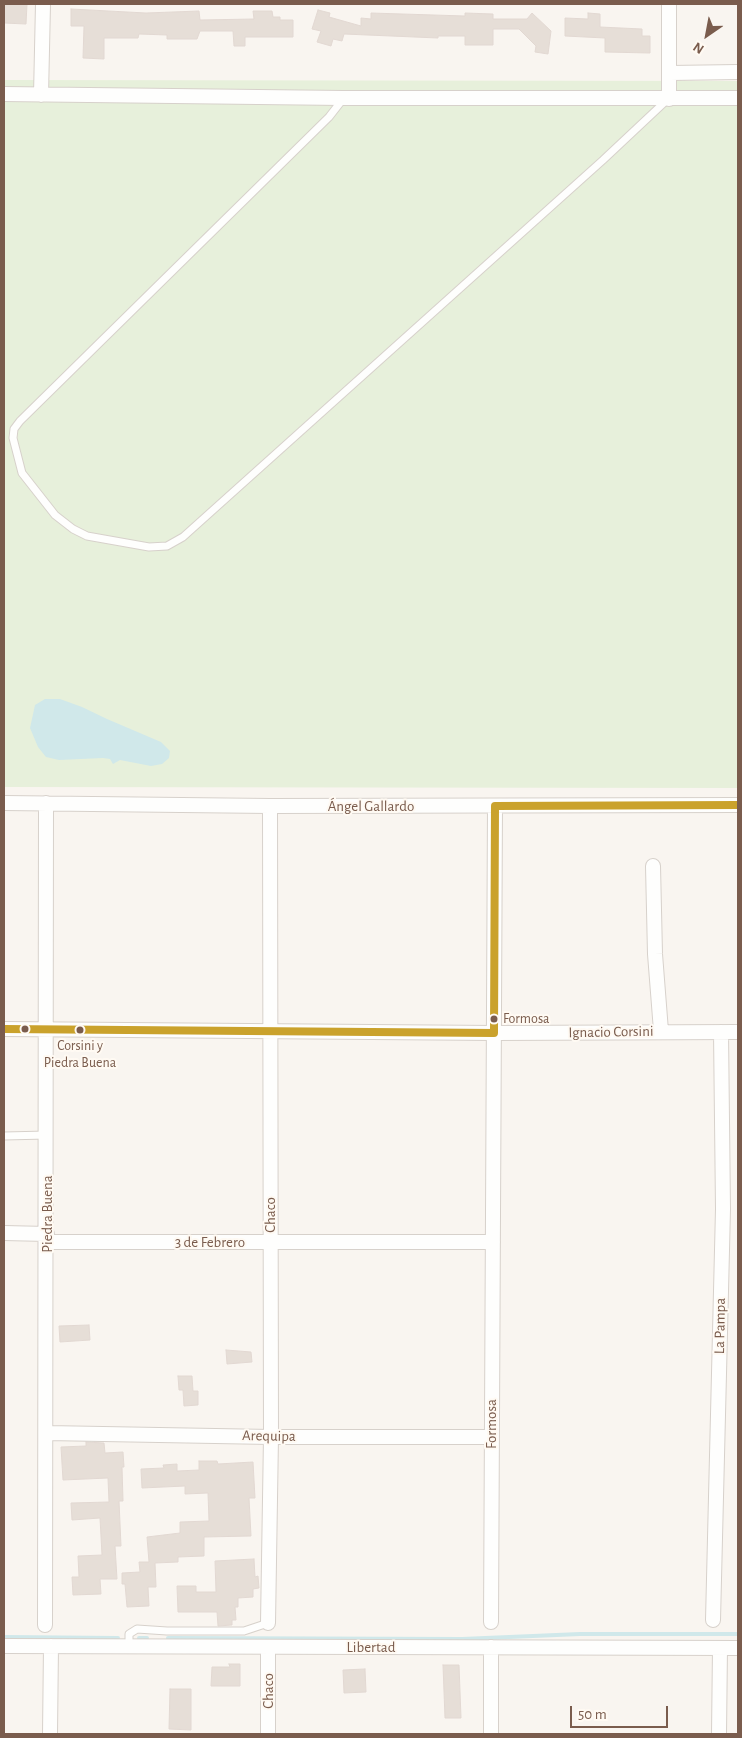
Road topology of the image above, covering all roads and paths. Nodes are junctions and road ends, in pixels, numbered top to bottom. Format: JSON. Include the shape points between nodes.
{"nodes":[{"id":1,"x":43,"y":4,"type":"edge"},
{"id":2,"x":669,"y":4,"type":"edge"},
{"id":3,"x":738,"y":72,"type":"edge"},
{"id":4,"x":670,"y":73,"type":"junction"},
{"id":5,"x":4,"y":94,"type":"edge"},
{"id":6,"x":41,"y":95,"type":"junction"},
{"id":7,"x":343,"y":98,"type":"junction"},
{"id":8,"x":669,"y":98,"type":"junction"},
{"id":9,"x":738,"y":98,"type":"edge"},
{"id":10,"x":46,"y":802,"type":"junction"},
{"id":11,"x":4,"y":803,"type":"edge"},
{"id":12,"x":738,"y":805,"type":"edge"},
{"id":13,"x":270,"y":806,"type":"junction"},
{"id":14,"x":495,"y":806,"type":"junction"},
{"id":15,"x":653,"y":866,"type":"dead end"},
{"id":16,"x":4,"y":1029,"type":"edge"},
{"id":17,"x":47,"y":1030,"type":"junction"},
{"id":18,"x":661,"y":1031,"type":"junction"},
{"id":19,"x":271,"y":1032,"type":"junction"},
{"id":20,"x":721,"y":1032,"type":"junction"},
{"id":21,"x":738,"y":1032,"type":"edge"},
{"id":22,"x":494,"y":1033,"type":"junction"},
{"id":23,"x":4,"y":1136,"type":"edge"},
{"id":24,"x":48,"y":1136,"type":"junction"},
{"id":25,"x":4,"y":1233,"type":"edge"},
{"id":26,"x":47,"y":1238,"type":"junction"},
{"id":27,"x":270,"y":1242,"type":"junction"},
{"id":28,"x":493,"y":1242,"type":"junction"},
{"id":29,"x":47,"y":1433,"type":"junction"},
{"id":30,"x":271,"y":1437,"type":"junction"},
{"id":31,"x":490,"y":1437,"type":"junction"},
{"id":32,"x":713,"y":1620,"type":"dead end"},
{"id":33,"x":491,"y":1622,"type":"dead end"},
{"id":34,"x":268,"y":1623,"type":"joint"},
{"id":35,"x":45,"y":1625,"type":"dead end"},
{"id":36,"x":158,"y":1631,"type":"junction"},
{"id":37,"x":4,"y":1646,"type":"edge"},
{"id":38,"x":51,"y":1646,"type":"junction"},
{"id":39,"x":129,"y":1646,"type":"junction"},
{"id":40,"x":157,"y":1646,"type":"junction"},
{"id":41,"x":268,"y":1647,"type":"junction"},
{"id":42,"x":491,"y":1647,"type":"junction"},
{"id":43,"x":720,"y":1648,"type":"junction"},
{"id":44,"x":738,"y":1648,"type":"edge"},
{"id":45,"x":50,"y":1734,"type":"edge"},
{"id":46,"x":268,"y":1734,"type":"edge"},
{"id":47,"x":491,"y":1734,"type":"edge"},
{"id":48,"x":719,"y":1734,"type":"edge"}],
"edges":[{"from":1,"to":6,"type":"street"},
{"from":2,"to":4,"type":"street"},
{"from":3,"to":4,"type":"street"},
{"from":4,"to":8,"type":"street"},
{"from":5,"to":6,"type":"street"},
{"from":6,"to":7,"type":"street"},
{"from":7,"to":8,"type":"street"},
{"from":7,"to":8,"type":"lane","via":[[329,117],[14,429],[12,438],[22,473],[55,515],[73,529],[87,536],[149,547],[167,546],[183,537]]},
{"from":8,"to":9,"type":"street"},
{"from":10,"to":11,"type":"street","name":"Ángel Gallardo"},
{"from":10,"to":13,"type":"street","name":"Ángel Gallardo"},
{"from":10,"to":17,"type":"street","name":"Piedra Buena"},
{"from":12,"to":14,"type":"street","name":"Ángel Gallardo"},
{"from":13,"to":14,"type":"street","name":"Ángel Gallardo"},
{"from":13,"to":19,"type":"street","name":"Chaco"},
{"from":14,"to":22,"type":"street","name":"Formosa"},
{"from":15,"to":18,"type":"street"},
{"from":16,"to":17,"type":"street","name":"Ignacio Corsini"},
{"from":17,"to":19,"type":"street","name":"Ignacio Corsini"},
{"from":17,"to":24,"type":"street","name":"Piedra Buena"},
{"from":18,"to":20,"type":"street","name":"Ignacio Corsini"},
{"from":18,"to":22,"type":"street","name":"Ignacio Corsini"},
{"from":19,"to":22,"type":"street","name":"Ignacio Corsini"},
{"from":19,"to":27,"type":"street","name":"Chaco"},
{"from":20,"to":21,"type":"street","name":"Ignacio Corsini"},
{"from":20,"to":32,"type":"street","name":"La Pampa","via":[[723,1209]]},
{"from":22,"to":28,"type":"street","name":"Formosa"},
{"from":23,"to":24,"type":"lane"},
{"from":24,"to":26,"type":"street","name":"Piedra Buena"},
{"from":25,"to":26,"type":"street","name":"3 de Febrero"},
{"from":26,"to":27,"type":"street","name":"3 de Febrero"},
{"from":26,"to":29,"type":"street","name":"Piedra Buena"},
{"from":27,"to":28,"type":"street","name":"3 de Febrero"},
{"from":27,"to":30,"type":"street","name":"Chaco"},
{"from":28,"to":31,"type":"street","name":"Formosa"},
{"from":29,"to":30,"type":"street","name":"Arequipa"},
{"from":29,"to":35,"type":"street","name":"Piedra Buena"},
{"from":30,"to":31,"type":"street","name":"Arequipa"},
{"from":30,"to":34,"type":"street","name":"Chaco"},
{"from":31,"to":33,"type":"street","name":"Formosa"},
{"from":34,"to":36,"type":"lane","via":[[244,1631]]},
{"from":36,"to":39,"type":"lane","via":[[132,1630],[128,1634]]},
{"from":36,"to":40,"type":"lane"},
{"from":37,"to":38,"type":"street","name":"Libertad"},
{"from":38,"to":39,"type":"street","name":"Libertad"},
{"from":38,"to":45,"type":"street"},
{"from":39,"to":40,"type":"street","name":"Libertad"},
{"from":40,"to":41,"type":"street","name":"Libertad"},
{"from":41,"to":42,"type":"street","name":"Libertad"},
{"from":41,"to":46,"type":"street","name":"Chaco"},
{"from":42,"to":43,"type":"street","name":"Libertad"},
{"from":42,"to":47,"type":"street"},
{"from":43,"to":44,"type":"street","name":"Libertad"},
{"from":43,"to":48,"type":"street"}]}
